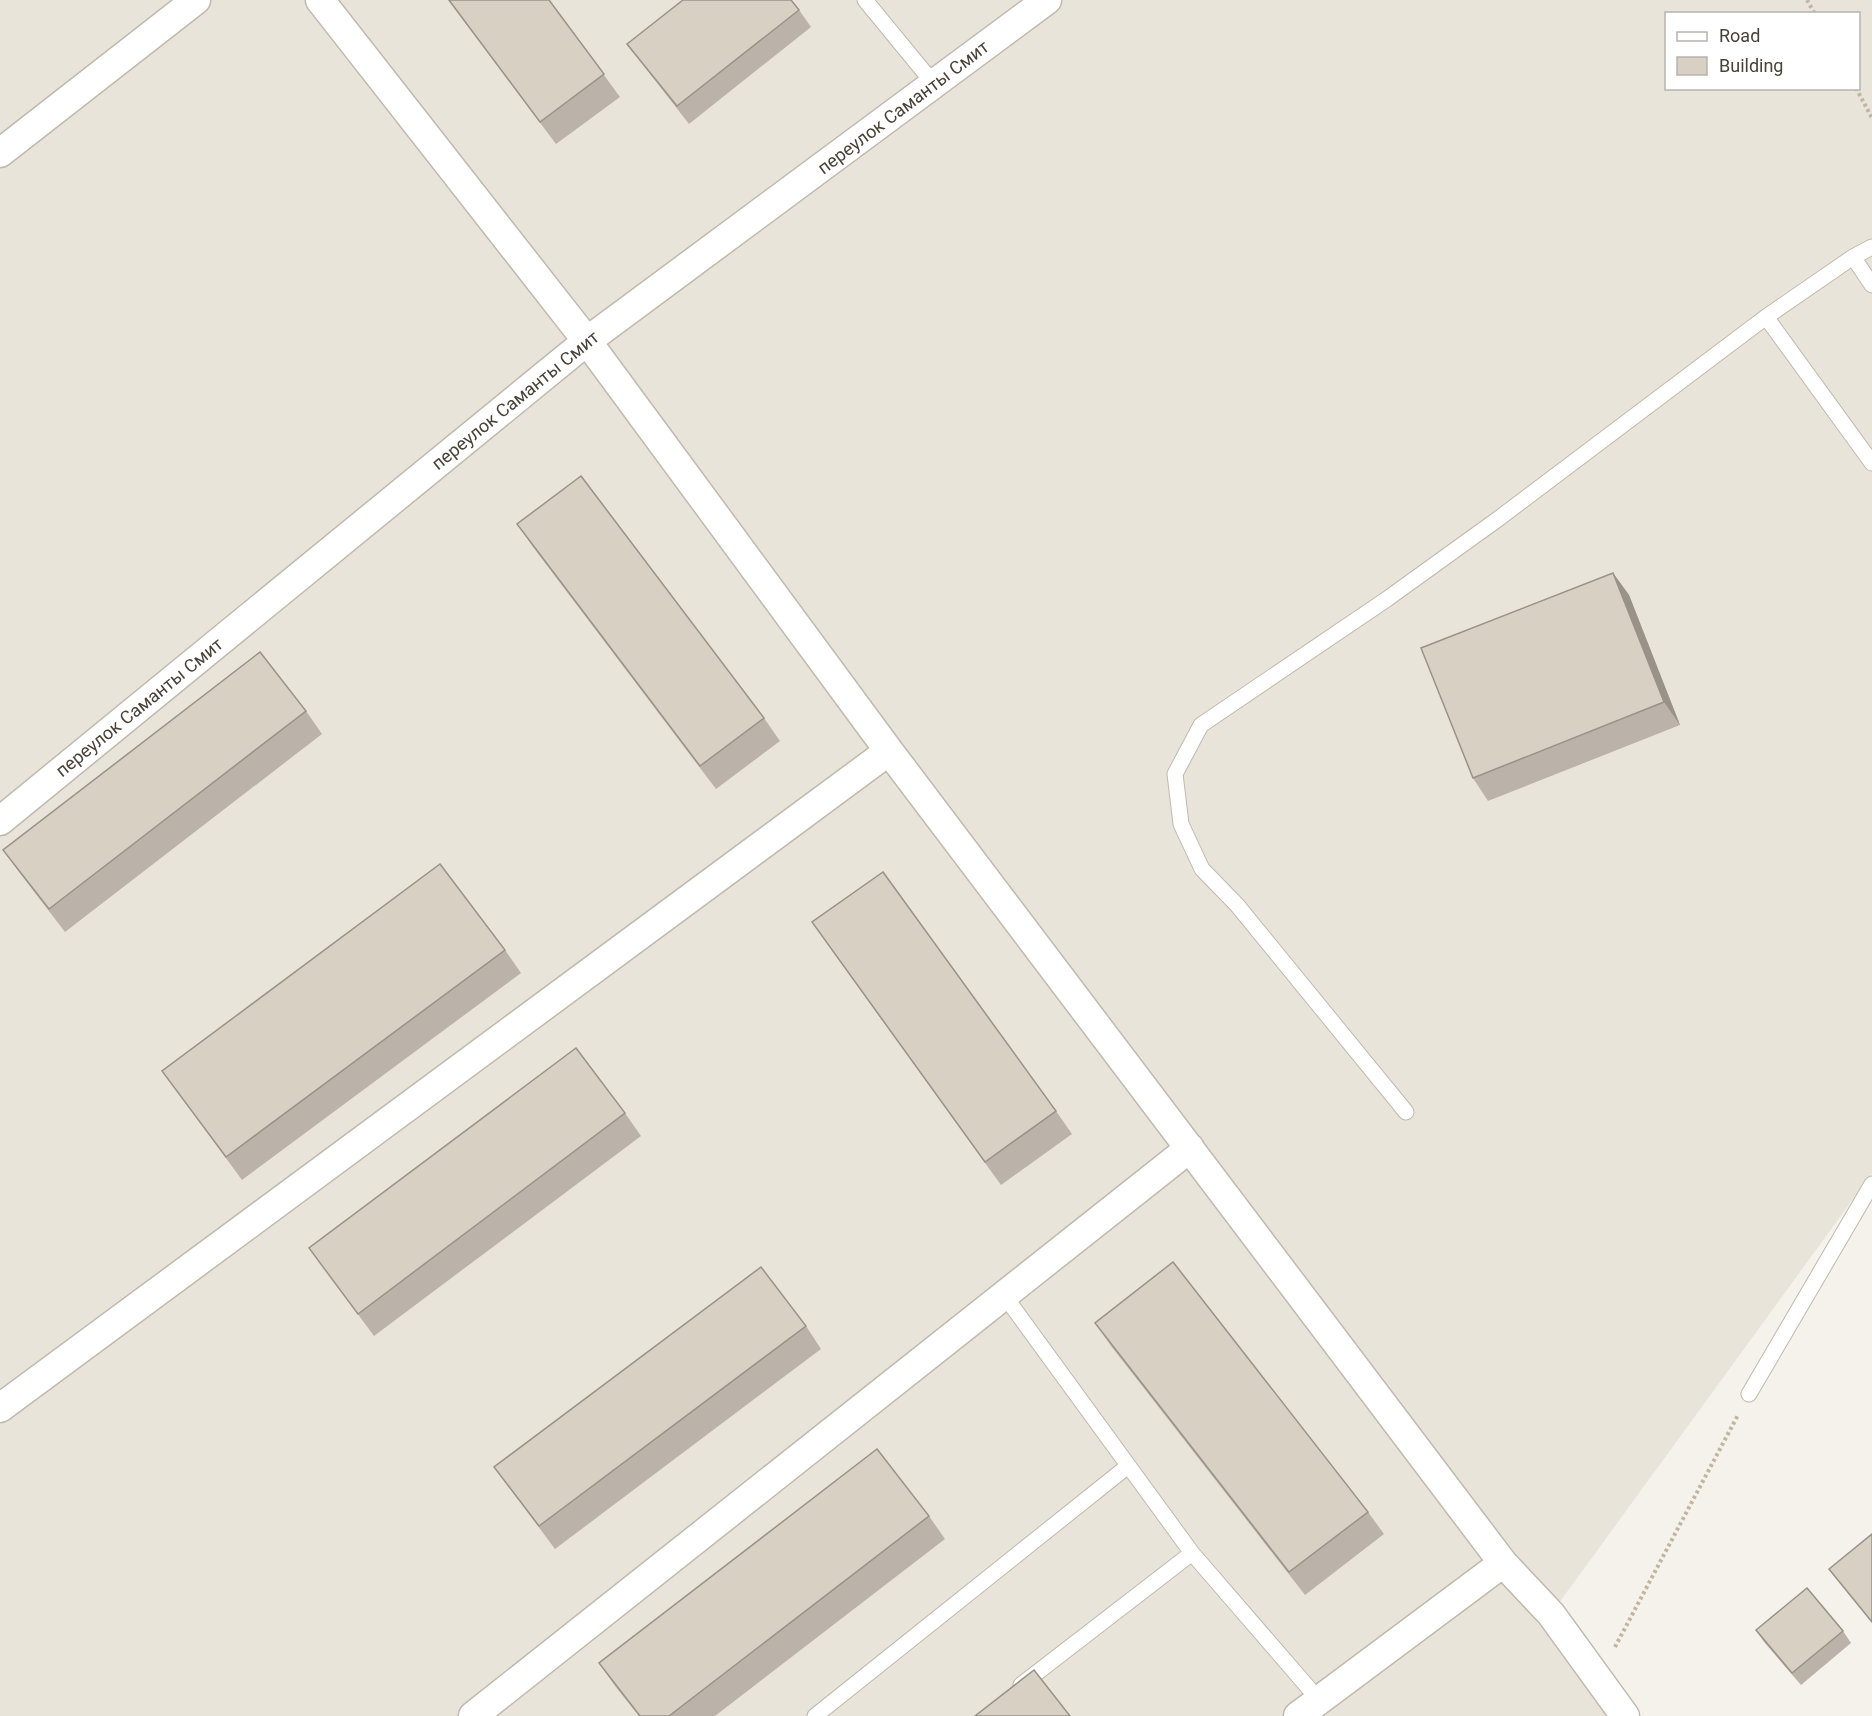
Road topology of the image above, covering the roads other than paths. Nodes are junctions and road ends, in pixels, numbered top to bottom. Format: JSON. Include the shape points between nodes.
{"nodes":[{"id":1,"x":196,"y":0,"type":"edge"},
{"id":2,"x":320,"y":0,"type":"edge"},
{"id":3,"x":866,"y":0,"type":"edge"},
{"id":4,"x":1047,"y":0,"type":"edge"},
{"id":5,"x":933,"y":84,"type":"junction"},
{"id":6,"x":0,"y":153,"type":"edge"},
{"id":7,"x":1872,"y":247,"type":"edge"},
{"id":8,"x":1853,"y":257,"type":"junction"},
{"id":9,"x":1872,"y":285,"type":"edge"},
{"id":10,"x":1766,"y":317,"type":"junction"},
{"id":11,"x":587,"y":341,"type":"junction"},
{"id":12,"x":1872,"y":463,"type":"edge"},
{"id":13,"x":889,"y":751,"type":"junction"},
{"id":14,"x":0,"y":821,"type":"edge"},
{"id":15,"x":1407,"y":1112,"type":"dead end"},
{"id":16,"x":1190,"y":1148,"type":"junction"},
{"id":17,"x":1872,"y":1184,"type":"edge"},
{"id":18,"x":1004,"y":1295,"type":"junction"},
{"id":19,"x":1749,"y":1394,"type":"road end"},
{"id":20,"x":0,"y":1408,"type":"edge"},
{"id":21,"x":1128,"y":1466,"type":"junction"},
{"id":22,"x":1192,"y":1553,"type":"junction"},
{"id":23,"x":1503,"y":1563,"type":"junction"},
{"id":24,"x":1008,"y":1695,"type":"edge"},
{"id":25,"x":1308,"y":1708,"type":"edge"},
{"id":26,"x":473,"y":1716,"type":"edge"},
{"id":27,"x":815,"y":1716,"type":"edge"},
{"id":28,"x":1625,"y":1716,"type":"edge"}],
"edges":[{"from":1,"to":6,"type":"street"},
{"from":2,"to":11,"type":"street"},
{"from":3,"to":5,"type":"lane"},
{"from":4,"to":5,"type":"street","name":"переулок Саманты Смит"},
{"from":5,"to":11,"type":"street","name":"переулок Саманты Смит"},
{"from":7,"to":8,"type":"lane"},
{"from":8,"to":9,"type":"lane"},
{"from":8,"to":10,"type":"lane"},
{"from":10,"to":12,"type":"lane"},
{"from":10,"to":15,"type":"lane","via":[[1498,519],[1201,725],[1175,774],[1181,824],[1202,869],[1237,905]]},
{"from":11,"to":13,"type":"street"},
{"from":11,"to":14,"type":"street","name":"переулок Саманты Смит"},
{"from":13,"to":16,"type":"street"},
{"from":13,"to":20,"type":"street"},
{"from":16,"to":18,"type":"street"},
{"from":16,"to":23,"type":"street"},
{"from":17,"to":19,"type":"lane"},
{"from":18,"to":21,"type":"lane"},
{"from":18,"to":26,"type":"street"},
{"from":21,"to":22,"type":"lane"},
{"from":21,"to":27,"type":"lane"},
{"from":22,"to":24,"type":"lane"},
{"from":22,"to":25,"type":"lane"},
{"from":23,"to":25,"type":"street"},
{"from":23,"to":28,"type":"street","via":[[1551,1614]]}]}
